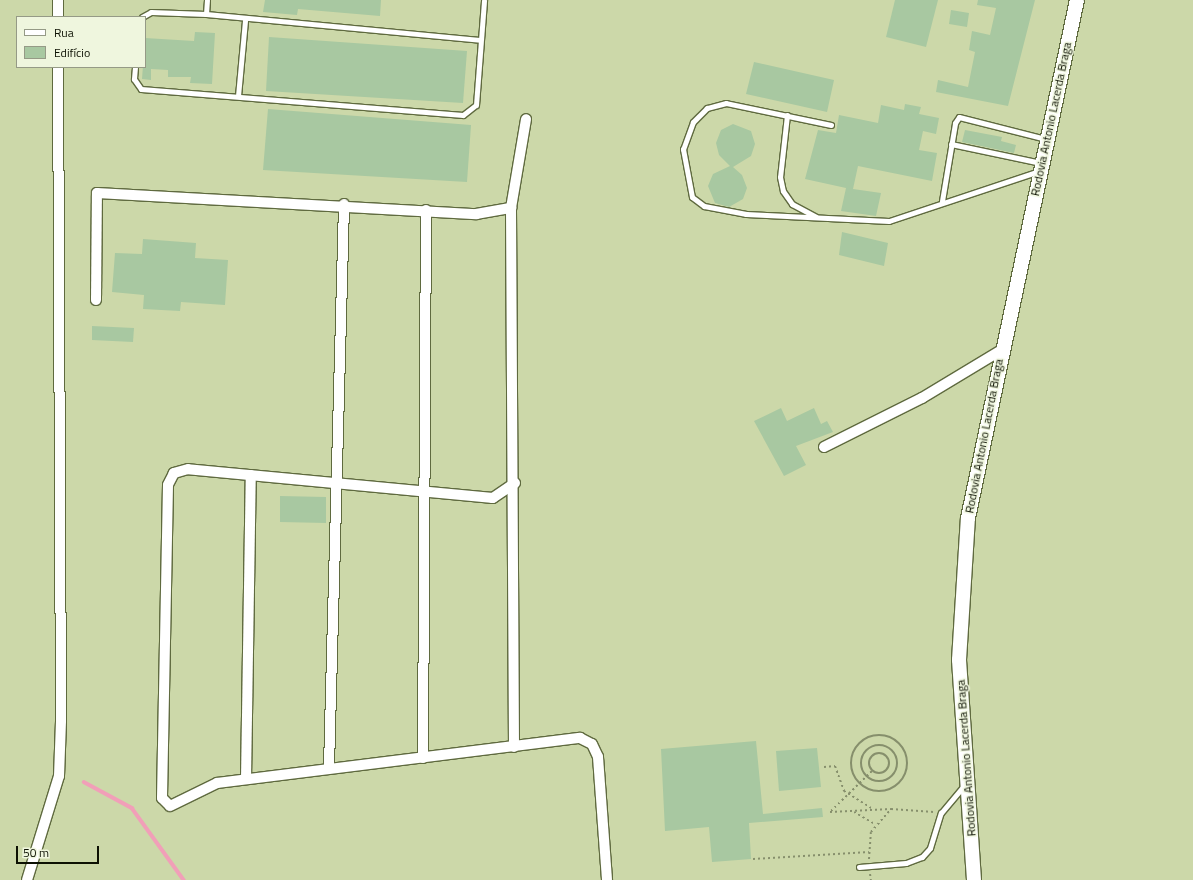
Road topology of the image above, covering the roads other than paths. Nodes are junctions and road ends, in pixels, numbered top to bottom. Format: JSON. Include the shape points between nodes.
{"nodes":[{"id":1,"x":58,"y":0,"type":"edge"},
{"id":2,"x":207,"y":0,"type":"edge"},
{"id":3,"x":484,"y":0,"type":"edge"},
{"id":4,"x":1077,"y":0,"type":"edge"},
{"id":5,"x":206,"y":14,"type":"junction"},
{"id":6,"x":58,"y":16,"type":"edge"},
{"id":7,"x":144,"y":16,"type":"edge"},
{"id":8,"x":246,"y":20,"type":"junction"},
{"id":9,"x":480,"y":40,"type":"junction"},
{"id":10,"x":58,"y":68,"type":"edge"},
{"id":11,"x":135,"y":68,"type":"edge"},
{"id":12,"x":238,"y":96,"type":"junction"},
{"id":13,"x":787,"y":116,"type":"junction"},
{"id":14,"x":526,"y":118,"type":"dead end"},
{"id":15,"x":831,"y":125,"type":"dead end"},
{"id":16,"x":1047,"y":139,"type":"junction"},
{"id":17,"x":951,"y":144,"type":"junction"},
{"id":18,"x":1041,"y":167,"type":"junction"},
{"id":19,"x":942,"y":201,"type":"junction"},
{"id":20,"x":344,"y":204,"type":"junction"},
{"id":21,"x":511,"y":208,"type":"junction"},
{"id":22,"x":426,"y":210,"type":"junction"},
{"id":23,"x":817,"y":218,"type":"junction"},
{"id":24,"x":96,"y":300,"type":"dead end"},
{"id":25,"x":1000,"y":351,"type":"junction"},
{"id":26,"x":824,"y":446,"type":"dead end"},
{"id":27,"x":252,"y":475,"type":"junction"},
{"id":28,"x":335,"y":483,"type":"junction"},
{"id":29,"x":515,"y":483,"type":"junction"},
{"id":30,"x":422,"y":492,"type":"junction"},
{"id":31,"x":514,"y":747,"type":"junction"},
{"id":32,"x":423,"y":758,"type":"junction"},
{"id":33,"x":329,"y":767,"type":"junction"},
{"id":34,"x":246,"y":779,"type":"junction"},
{"id":35,"x":968,"y":781,"type":"junction"},
{"id":36,"x":859,"y":867,"type":"dead end"},
{"id":37,"x":27,"y":880,"type":"edge"},
{"id":38,"x":606,"y":880,"type":"edge"},
{"id":39,"x":974,"y":880,"type":"edge"}],
"edges":[{"from":1,"to":6,"type":"street"},
{"from":2,"to":5,"type":"lane"},
{"from":3,"to":9,"type":"lane"},
{"from":4,"to":16,"type":"main road","name":"Rodovia Antonio Lacerda Braga"},
{"from":5,"to":7,"type":"lane","via":[[151,12]]},
{"from":5,"to":8,"type":"lane"},
{"from":8,"to":9,"type":"lane"},
{"from":8,"to":12,"type":"lane"},
{"from":9,"to":12,"type":"lane","via":[[476,105],[463,115]]},
{"from":10,"to":37,"type":"street","via":[[60,752],[59,776]]},
{"from":11,"to":12,"type":"lane","via":[[134,79],[141,89]]},
{"from":13,"to":15,"type":"lane"},
{"from":13,"to":23,"type":"lane","via":[[780,177],[783,191],[792,204]]},
{"from":13,"to":23,"type":"lane","via":[[726,103],[707,108],[693,122],[683,149],[689,187],[692,197],[704,206],[746,214]]},
{"from":14,"to":21,"type":"street"},
{"from":16,"to":17,"type":"lane","via":[[965,116],[955,123]]},
{"from":16,"to":18,"type":"main road","name":"Rodovia Antonio Lacerda Braga"},
{"from":17,"to":18,"type":"lane"},
{"from":17,"to":19,"type":"lane"},
{"from":18,"to":19,"type":"lane"},
{"from":18,"to":25,"type":"main road","name":"Rodovia Antonio Lacerda Braga"},
{"from":19,"to":23,"type":"lane","via":[[889,221]]},
{"from":20,"to":22,"type":"street"},
{"from":20,"to":24,"type":"street","via":[[97,193]]},
{"from":20,"to":28,"type":"street"},
{"from":21,"to":22,"type":"street","via":[[476,214]]},
{"from":21,"to":29,"type":"street"},
{"from":22,"to":30,"type":"street"},
{"from":25,"to":26,"type":"street","via":[[922,398]]},
{"from":25,"to":35,"type":"main road","name":"Rodovia Antonio Lacerda Braga","via":[[968,518],[959,660]]},
{"from":27,"to":28,"type":"street"},
{"from":27,"to":34,"type":"street"},
{"from":27,"to":34,"type":"street","via":[[188,469],[174,473],[168,485],[162,798],[170,806],[177,805],[200,788]]},
{"from":28,"to":30,"type":"street"},
{"from":28,"to":33,"type":"street"},
{"from":29,"to":30,"type":"street","via":[[493,498]]},
{"from":29,"to":31,"type":"street"},
{"from":30,"to":32,"type":"street"},
{"from":31,"to":32,"type":"street"},
{"from":31,"to":38,"type":"street","via":[[580,738],[592,744],[598,758]]},
{"from":32,"to":33,"type":"street"},
{"from":33,"to":34,"type":"street"},
{"from":35,"to":36,"type":"lane","via":[[941,813],[930,848],[922,857],[906,863]]},
{"from":35,"to":39,"type":"main road","name":"Rodovia Antonio Lacerda Braga"}]}
